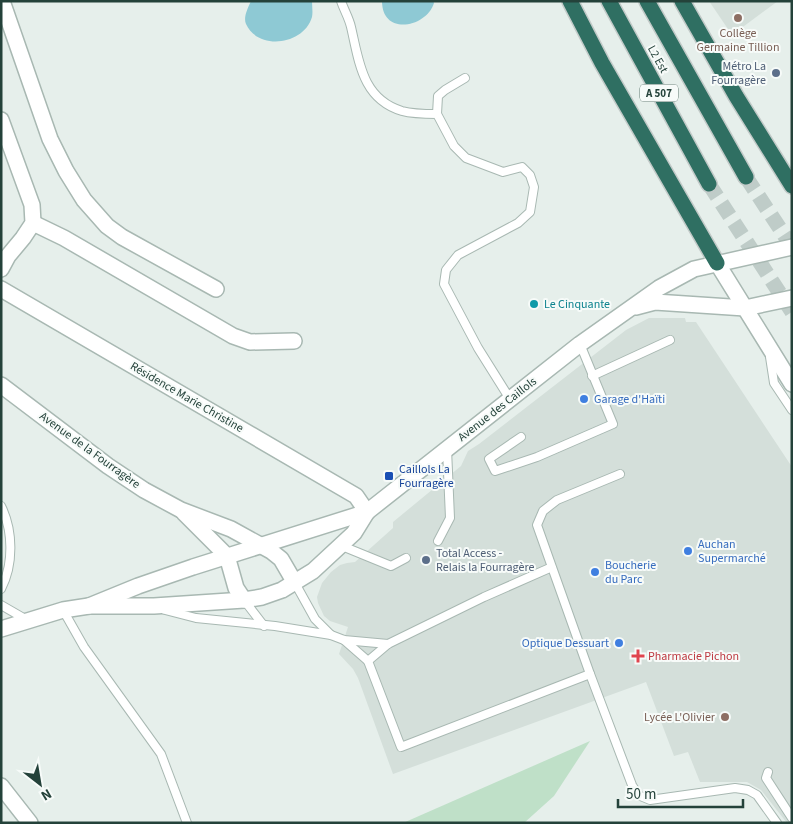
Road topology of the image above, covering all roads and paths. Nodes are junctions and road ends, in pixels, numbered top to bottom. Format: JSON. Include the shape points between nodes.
{"nodes":[{"id":1,"x":2,"y":1,"type":"edge"},
{"id":2,"x":341,"y":1,"type":"edge"},
{"id":3,"x":570,"y":1,"type":"edge"},
{"id":4,"x":609,"y":1,"type":"edge"},
{"id":5,"x":647,"y":1,"type":"edge"},
{"id":6,"x":682,"y":1,"type":"edge"},
{"id":7,"x":465,"y":78,"type":"dead end"},
{"id":8,"x":437,"y":114,"type":"junction"},
{"id":9,"x":1,"y":120,"type":"edge"},
{"id":10,"x":746,"y":177,"type":"tunnel mouth"},
{"id":11,"x":709,"y":184,"type":"tunnel mouth"},
{"id":12,"x":792,"y":186,"type":"edge"},
{"id":13,"x":33,"y":223,"type":"junction"},
{"id":14,"x":792,"y":246,"type":"edge"},
{"id":15,"x":3,"y":256,"type":"edge"},
{"id":16,"x":717,"y":263,"type":"junction"},
{"id":17,"x":1,"y":289,"type":"edge"},
{"id":18,"x":216,"y":289,"type":"dead end"},
{"id":19,"x":792,"y":298,"type":"edge"},
{"id":20,"x":745,"y":308,"type":"junction"},
{"id":21,"x":628,"y":309,"type":"junction"},
{"id":22,"x":670,"y":340,"type":"dead end"},
{"id":23,"x":294,"y":341,"type":"dead end"},
{"id":24,"x":580,"y":344,"type":"junction"},
{"id":25,"x":769,"y":347,"type":"junction"},
{"id":26,"x":592,"y":376,"type":"junction"},
{"id":27,"x":792,"y":384,"type":"edge"},
{"id":28,"x":1,"y":386,"type":"edge"},
{"id":29,"x":510,"y":400,"type":"junction"},
{"id":30,"x":792,"y":410,"type":"edge"},
{"id":31,"x":521,"y":437,"type":"dead end"},
{"id":32,"x":447,"y":448,"type":"junction"},
{"id":33,"x":620,"y":474,"type":"dead end"},
{"id":34,"x":1,"y":506,"type":"edge"},
{"id":35,"x":181,"y":510,"type":"junction"},
{"id":36,"x":367,"y":512,"type":"junction"},
{"id":37,"x":438,"y":541,"type":"dead end"},
{"id":38,"x":262,"y":546,"type":"junction"},
{"id":39,"x":342,"y":546,"type":"junction"},
{"id":40,"x":227,"y":556,"type":"junction"},
{"id":41,"x":406,"y":558,"type":"dead end"},
{"id":42,"x":552,"y":567,"type":"junction"},
{"id":43,"x":295,"y":583,"type":"junction"},
{"id":44,"x":1,"y":589,"type":"edge"},
{"id":45,"x":244,"y":600,"type":"junction"},
{"id":46,"x":1,"y":604,"type":"edge"},
{"id":47,"x":89,"y":606,"type":"junction"},
{"id":48,"x":154,"y":606,"type":"junction"},
{"id":49,"x":63,"y":610,"type":"junction"},
{"id":50,"x":27,"y":620,"type":"junction"},
{"id":51,"x":264,"y":626,"type":"junction"},
{"id":52,"x":1,"y":629,"type":"edge"},
{"id":53,"x":331,"y":635,"type":"junction"},
{"id":54,"x":344,"y":640,"type":"junction"},
{"id":55,"x":388,"y":644,"type":"junction"},
{"id":56,"x":368,"y":661,"type":"junction"},
{"id":57,"x":590,"y":674,"type":"junction"},
{"id":58,"x":768,"y":772,"type":"dead end"},
{"id":59,"x":1,"y":786,"type":"edge"},
{"id":60,"x":792,"y":818,"type":"edge"},
{"id":61,"x":30,"y":823,"type":"edge"},
{"id":62,"x":187,"y":823,"type":"edge"},
{"id":63,"x":778,"y":823,"type":"edge"}],
"edges":[{"from":1,"to":18,"type":"street","via":[[50,139],[84,200],[107,226],[122,237]]},
{"from":2,"to":8,"type":"lane","via":[[360,69],[371,90],[384,104],[403,112]]},
{"from":3,"to":16,"type":"highway"},
{"from":4,"to":11,"type":"highway","name":"L2 Est","number":"A 507"},
{"from":5,"to":10,"type":"highway","name":"L2 Est","number":"A 507"},
{"from":6,"to":12,"type":"highway"},
{"from":7,"to":8,"type":"lane","via":[[438,96]]},
{"from":8,"to":29,"type":"lane","via":[[454,146],[466,158],[503,172],[522,166],[534,187],[530,212],[518,223],[458,255],[446,270],[444,284]]},
{"from":9,"to":13,"type":"street","via":[[32,205]]},
{"from":13,"to":15,"type":"street","via":[[24,238]]},
{"from":13,"to":23,"type":"street","via":[[233,336],[250,342]]},
{"from":14,"to":16,"type":"street","name":"Avenue des Caillols"},
{"from":16,"to":20,"type":"street"},
{"from":16,"to":21,"type":"street","name":"Avenue des Caillols","via":[[694,268]]},
{"from":17,"to":36,"type":"street","name":"Résidence Marie Christine","via":[[356,496]]},
{"from":19,"to":20,"type":"street","name":"Avenue des Caillols"},
{"from":20,"to":21,"type":"street","name":"Avenue des Caillols","via":[[655,302]]},
{"from":20,"to":25,"type":"street"},
{"from":21,"to":24,"type":"street","name":"Avenue des Caillols"},
{"from":22,"to":26,"type":"lane"},
{"from":24,"to":26,"type":"lane"},
{"from":24,"to":29,"type":"street","name":"Avenue des Caillols"},
{"from":25,"to":27,"type":"street"},
{"from":25,"to":30,"type":"lane","via":[[774,382]]},
{"from":26,"to":31,"type":"lane","via":[[613,424],[537,457],[495,471],[489,459]]},
{"from":28,"to":35,"type":"street","name":"Avenue de la Fourragère","via":[[108,466]]},
{"from":29,"to":32,"type":"street","name":"Avenue des Caillols"},
{"from":32,"to":36,"type":"street","name":"Avenue des Caillols"},
{"from":32,"to":37,"type":"lane","via":[[450,518]]},
{"from":33,"to":42,"type":"lane","via":[[558,500],[543,511],[537,526]]},
{"from":34,"to":44,"type":"lane","via":[[7,518],[10,540],[9,563]]},
{"from":35,"to":38,"type":"street","name":"Avenue de la Fourragère","via":[[231,529]]},
{"from":35,"to":40,"type":"street","name":"Avenue de la Fourragère"},
{"from":36,"to":38,"type":"street","name":"Avenue des Caillols"},
{"from":36,"to":39,"type":"street","name":"Avenue des Caillols"},
{"from":38,"to":40,"type":"street","name":"Avenue des Caillols"},
{"from":38,"to":43,"type":"street","name":"Avenue de la Fourragère","via":[[281,560]]},
{"from":39,"to":41,"type":"lane","via":[[391,566]]},
{"from":39,"to":43,"type":"street","name":"Avenue des Caillols"},
{"from":40,"to":45,"type":"street","via":[[236,588]]},
{"from":40,"to":47,"type":"street"},
{"from":42,"to":55,"type":"lane"},
{"from":42,"to":57,"type":"lane"},
{"from":43,"to":45,"type":"street","name":"Avenue des Caillols","via":[[262,597]]},
{"from":43,"to":53,"type":"lane","via":[[315,619]]},
{"from":45,"to":48,"type":"street"},
{"from":45,"to":51,"type":"lane"},
{"from":46,"to":50,"type":"lane"},
{"from":47,"to":48,"type":"street"},
{"from":47,"to":49,"type":"street"},
{"from":48,"to":51,"type":"lane","via":[[196,618]]},
{"from":49,"to":50,"type":"street"},
{"from":49,"to":62,"type":"lane","via":[[84,647],[161,754]]},
{"from":50,"to":52,"type":"street"},
{"from":51,"to":53,"type":"lane"},
{"from":53,"to":54,"type":"lane"},
{"from":54,"to":55,"type":"lane"},
{"from":54,"to":56,"type":"lane"},
{"from":55,"to":56,"type":"lane"},
{"from":56,"to":57,"type":"lane","via":[[401,747]]},
{"from":57,"to":63,"type":"lane","via":[[638,795],[650,800],[735,788],[748,790],[757,796]]},
{"from":58,"to":60,"type":"lane","via":[[769,786]]},
{"from":59,"to":61,"type":"street"}]}
